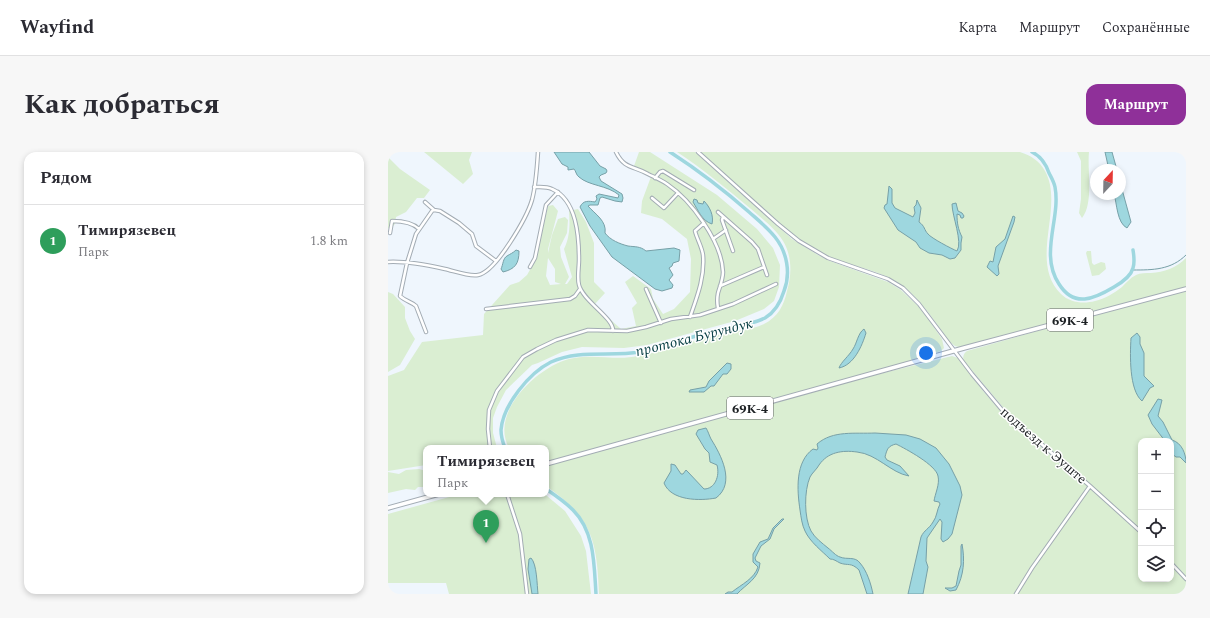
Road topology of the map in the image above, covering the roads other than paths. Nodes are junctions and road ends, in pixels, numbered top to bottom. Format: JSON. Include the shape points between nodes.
{"nodes":[{"id":1,"x":538,"y":152,"type":"edge"},
{"id":2,"x":616,"y":152,"type":"edge"},
{"id":3,"x":698,"y":152,"type":"edge"},
{"id":4,"x":655,"y":178,"type":"junction"},
{"id":5,"x":534,"y":187,"type":"junction"},
{"id":6,"x":694,"y":190,"type":"dead end"},
{"id":7,"x":558,"y":192,"type":"junction"},
{"id":8,"x":678,"y":193,"type":"junction"},
{"id":9,"x":652,"y":198,"type":"dead end"},
{"id":10,"x":425,"y":202,"type":"dead end"},
{"id":11,"x":434,"y":210,"type":"junction"},
{"id":12,"x":718,"y":212,"type":"dead end"},
{"id":13,"x":723,"y":217,"type":"junction"},
{"id":14,"x":704,"y":223,"type":"junction"},
{"id":15,"x":419,"y":229,"type":"junction"},
{"id":16,"x":726,"y":230,"type":"junction"},
{"id":17,"x":390,"y":233,"type":"dead end"},
{"id":18,"x":713,"y":239,"type":"junction"},
{"id":19,"x":733,"y":251,"type":"dead end"},
{"id":20,"x":388,"y":262,"type":"edge"},
{"id":21,"x":496,"y":262,"type":"junction"},
{"id":22,"x":407,"y":263,"type":"junction"},
{"id":23,"x":530,"y":267,"type":"dead end"},
{"id":24,"x":764,"y":267,"type":"junction"},
{"id":25,"x":767,"y":274,"type":"dead end"},
{"id":26,"x":776,"y":284,"type":"dead end"},
{"id":27,"x":720,"y":286,"type":"junction"},
{"id":28,"x":580,"y":289,"type":"junction"},
{"id":29,"x":646,"y":289,"type":"dead end"},
{"id":30,"x":1186,"y":289,"type":"edge"},
{"id":31,"x":718,"y":308,"type":"junction"},
{"id":32,"x":486,"y":309,"type":"dead end"},
{"id":33,"x":690,"y":317,"type":"junction"},
{"id":34,"x":661,"y":323,"type":"junction"},
{"id":35,"x":613,"y":330,"type":"junction"},
{"id":36,"x":426,"y":332,"type":"dead end"},
{"id":37,"x":954,"y":351,"type":"junction"},
{"id":38,"x":490,"y":445,"type":"edge"},
{"id":39,"x":549,"y":463,"type":"edge"},
{"id":40,"x":1090,"y":486,"type":"junction"},
{"id":41,"x":428,"y":497,"type":"edge"},
{"id":42,"x":508,"y":497,"type":"edge"},
{"id":43,"x":388,"y":508,"type":"edge"},
{"id":44,"x":1138,"y":529,"type":"edge"},
{"id":45,"x":1174,"y":566,"type":"edge"},
{"id":46,"x":1186,"y":579,"type":"edge"},
{"id":47,"x":527,"y":594,"type":"edge"},
{"id":48,"x":1016,"y":594,"type":"edge"}],
"edges":[{"from":1,"to":5,"type":"street"},
{"from":2,"to":4,"type":"street","via":[[625,164]]},
{"from":3,"to":37,"type":"street","name":"подъезд к Эуште","via":[[799,241],[828,258],[892,281],[903,288],[919,304]]},
{"from":4,"to":6,"type":"street","via":[[663,171]]},
{"from":4,"to":8,"type":"street"},
{"from":5,"to":7,"type":"street","via":[[546,187]]},
{"from":5,"to":21,"type":"street","via":[[529,209]]},
{"from":7,"to":23,"type":"street","via":[[546,205]]},
{"from":7,"to":28,"type":"street","via":[[570,205],[578,232]]},
{"from":8,"to":9,"type":"street","via":[[664,208]]},
{"from":8,"to":14,"type":"street"},
{"from":10,"to":11,"type":"street"},
{"from":11,"to":15,"type":"street"},
{"from":11,"to":21,"type":"street","via":[[459,223],[472,234],[476,246]]},
{"from":12,"to":13,"type":"street"},
{"from":13,"to":16,"type":"street"},
{"from":13,"to":24,"type":"street","via":[[758,248]]},
{"from":14,"to":18,"type":"street"},
{"from":14,"to":33,"type":"street","via":[[695,231],[703,254],[703,268],[702,280]]},
{"from":15,"to":17,"type":"street","via":[[414,224],[392,221]]},
{"from":15,"to":22,"type":"street"},
{"from":16,"to":18,"type":"street"},
{"from":16,"to":19,"type":"street"},
{"from":18,"to":27,"type":"street","via":[[723,272]]},
{"from":20,"to":22,"type":"street"},
{"from":21,"to":22,"type":"street","via":[[484,273],[476,276]]},
{"from":22,"to":36,"type":"street","via":[[400,296],[416,306]]},
{"from":24,"to":25,"type":"street"},
{"from":24,"to":27,"type":"street"},
{"from":26,"to":31,"type":"street","via":[[745,299]]},
{"from":27,"to":31,"type":"street"},
{"from":28,"to":32,"type":"street","via":[[570,299]]},
{"from":28,"to":35,"type":"street","via":[[612,324]]},
{"from":29,"to":34,"type":"street"},
{"from":30,"to":37,"type":"main road","number":"69К-4"},
{"from":31,"to":33,"type":"street"},
{"from":33,"to":34,"type":"street"},
{"from":34,"to":35,"type":"street","via":[[626,331]]},
{"from":35,"to":38,"type":"street","via":[[588,330],[577,333],[556,340],[523,357],[497,391],[490,410]]},
{"from":37,"to":39,"type":"main road","number":"69К-4"},
{"from":37,"to":40,"type":"street","name":"подъезд к Эуште","via":[[1003,411]]},
{"from":40,"to":44,"type":"street","name":"подъезд к Эуште"},
{"from":40,"to":48,"type":"street"},
{"from":41,"to":43,"type":"main road"},
{"from":42,"to":47,"type":"street","via":[[520,534]]},
{"from":45,"to":46,"type":"street"}]}
